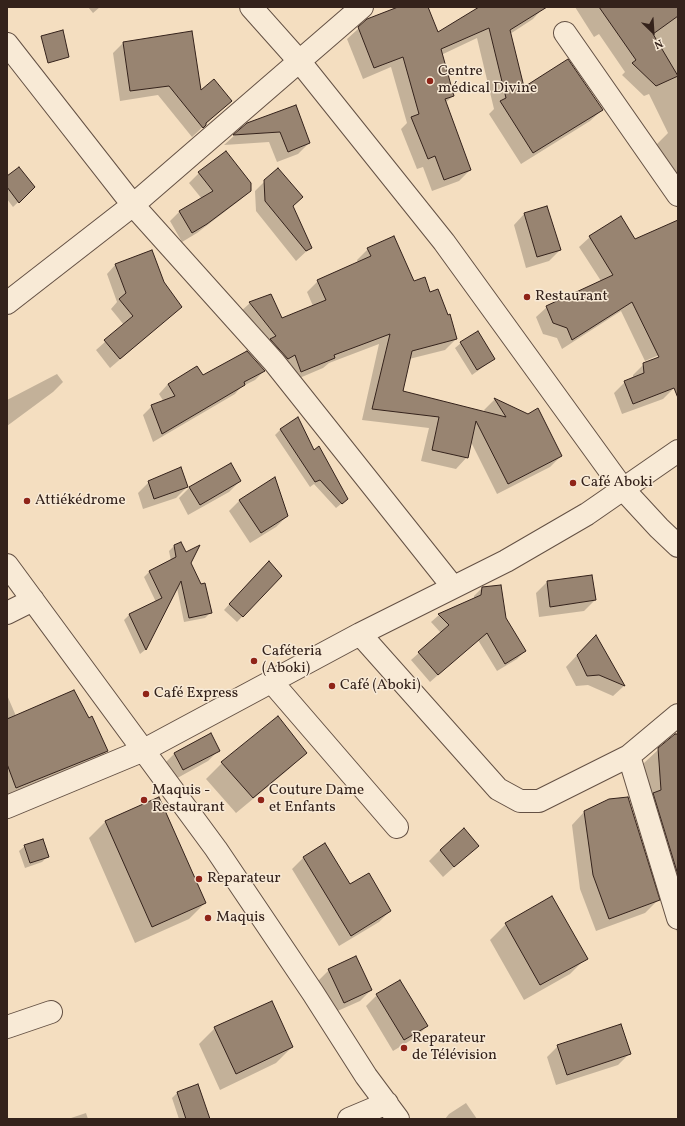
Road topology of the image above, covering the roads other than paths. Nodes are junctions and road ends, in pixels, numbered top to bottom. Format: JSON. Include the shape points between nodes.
{"nodes":[{"id":1,"x":251,"y":7,"type":"edge"},
{"id":2,"x":362,"y":7,"type":"edge"},
{"id":3,"x":565,"y":33,"type":"dead end"},
{"id":4,"x":7,"y":44,"type":"edge"},
{"id":5,"x":300,"y":62,"type":"junction"},
{"id":6,"x":678,"y":195,"type":"edge"},
{"id":7,"x":133,"y":205,"type":"junction"},
{"id":8,"x":7,"y":303,"type":"edge"},
{"id":9,"x":678,"y":451,"type":"edge"},
{"id":10,"x":623,"y":489,"type":"junction"},
{"id":11,"x":678,"y":546,"type":"edge"},
{"id":12,"x":7,"y":565,"type":"edge"},
{"id":13,"x":453,"y":587,"type":"junction"},
{"id":14,"x":33,"y":600,"type":"junction"},
{"id":15,"x":7,"y":614,"type":"edge"},
{"id":16,"x":360,"y":634,"type":"junction"},
{"id":17,"x":271,"y":681,"type":"junction"},
{"id":18,"x":678,"y":715,"type":"edge"},
{"id":19,"x":144,"y":750,"type":"junction"},
{"id":20,"x":629,"y":756,"type":"junction"},
{"id":21,"x":7,"y":807,"type":"edge"},
{"id":22,"x":397,"y":827,"type":"dead end"},
{"id":23,"x":678,"y":918,"type":"edge"},
{"id":24,"x":51,"y":1012,"type":"dead end"},
{"id":25,"x":7,"y":1027,"type":"edge"},
{"id":26,"x":392,"y":1111,"type":"edge"},
{"id":27,"x":350,"y":1119,"type":"edge"}],
"edges":[{"from":1,"to":5,"type":"street"},
{"from":2,"to":5,"type":"street"},
{"from":3,"to":6,"type":"street"},
{"from":4,"to":7,"type":"street"},
{"from":5,"to":7,"type":"street"},
{"from":5,"to":10,"type":"street","via":[[444,242]]},
{"from":7,"to":8,"type":"street"},
{"from":7,"to":13,"type":"street","via":[[274,362]]},
{"from":9,"to":10,"type":"street"},
{"from":10,"to":11,"type":"street"},
{"from":10,"to":13,"type":"street","via":[[546,538]]},
{"from":12,"to":14,"type":"street"},
{"from":13,"to":16,"type":"street"},
{"from":14,"to":15,"type":"street"},
{"from":14,"to":19,"type":"street"},
{"from":16,"to":17,"type":"street"},
{"from":16,"to":20,"type":"street","via":[[498,790],[520,801],[539,801]]},
{"from":17,"to":19,"type":"street"},
{"from":17,"to":22,"type":"street"},
{"from":18,"to":20,"type":"street"},
{"from":19,"to":21,"type":"street"},
{"from":19,"to":26,"type":"street","via":[[216,850]]},
{"from":20,"to":23,"type":"street"},
{"from":24,"to":25,"type":"street"},
{"from":26,"to":27,"type":"street"}]}
